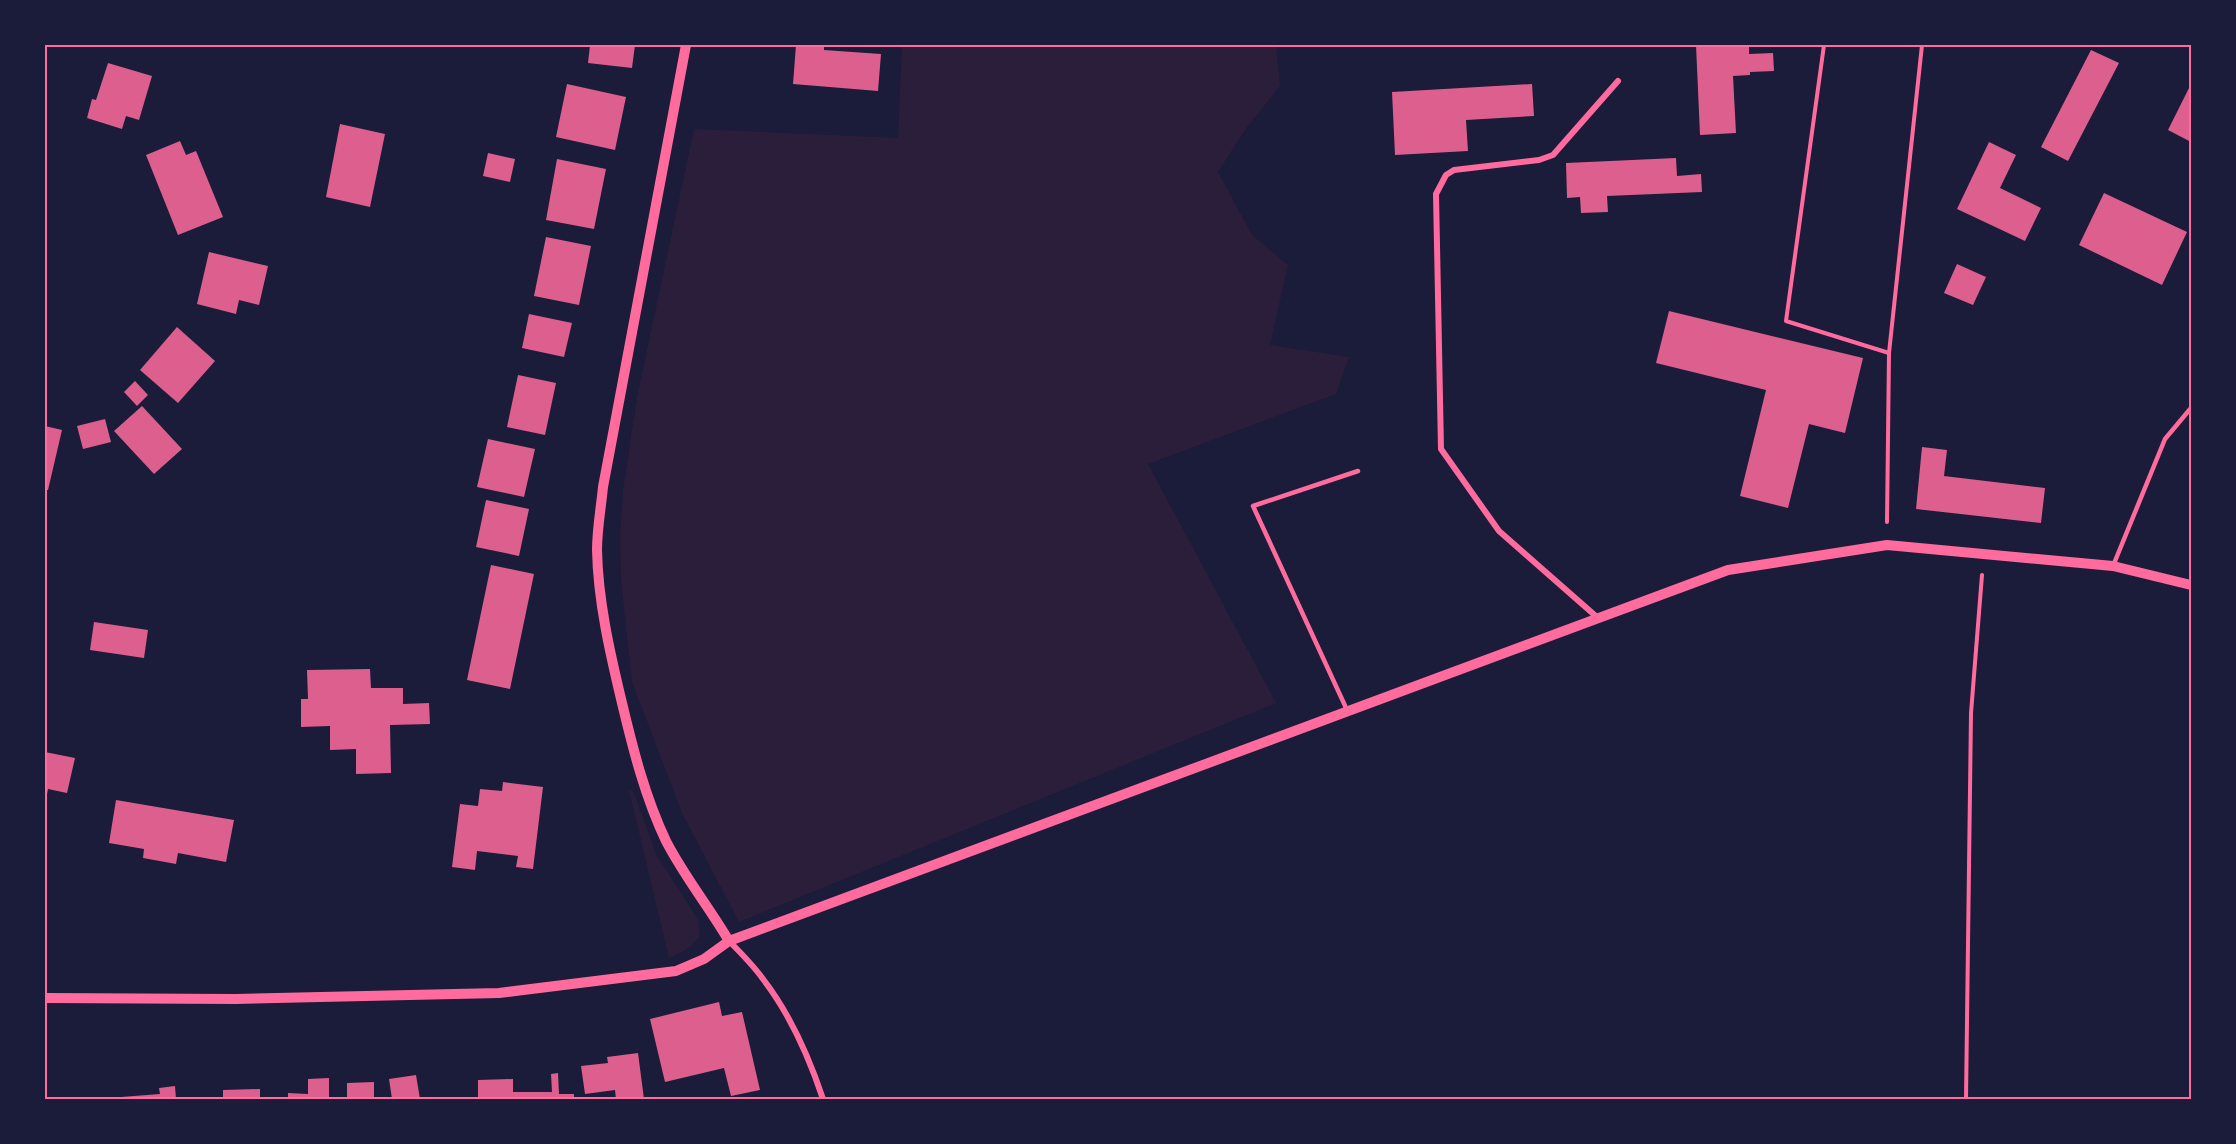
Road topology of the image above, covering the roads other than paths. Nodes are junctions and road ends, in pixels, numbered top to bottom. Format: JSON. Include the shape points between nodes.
{"nodes":[{"id":1,"x":686,"y":45,"type":"edge"},
{"id":2,"x":1618,"y":81,"type":"dead end"},
{"id":3,"x":2191,"y":408,"type":"edge"},
{"id":4,"x":1358,"y":471,"type":"dead end"},
{"id":5,"x":2113,"y":566,"type":"junction"},
{"id":6,"x":2191,"y":585,"type":"edge"},
{"id":7,"x":1599,"y":619,"type":"junction"},
{"id":8,"x":1347,"y":710,"type":"junction"},
{"id":9,"x":729,"y":941,"type":"junction"},
{"id":10,"x":45,"y":998,"type":"edge"},
{"id":11,"x":823,"y":1099,"type":"edge"}],
"edges":[{"from":1,"to":9,"type":"street","via":[[603,487],[597,549],[601,606],[616,680],[648,796],[678,862]]},
{"from":2,"to":7,"type":"street","via":[[1552,155],[1454,170],[1446,175],[1436,194],[1441,449],[1499,531]]},
{"from":3,"to":5,"type":"lane","via":[[2165,439]]},
{"from":4,"to":8,"type":"lane","via":[[1253,506]]},
{"from":5,"to":6,"type":"street"},
{"from":5,"to":7,"type":"street","via":[[1887,545],[1728,570]]},
{"from":7,"to":8,"type":"street"},
{"from":8,"to":9,"type":"street"},
{"from":9,"to":10,"type":"street","via":[[704,959],[676,971],[499,993],[236,999]]},
{"from":9,"to":11,"type":"street","via":[[777,999]]}]}
